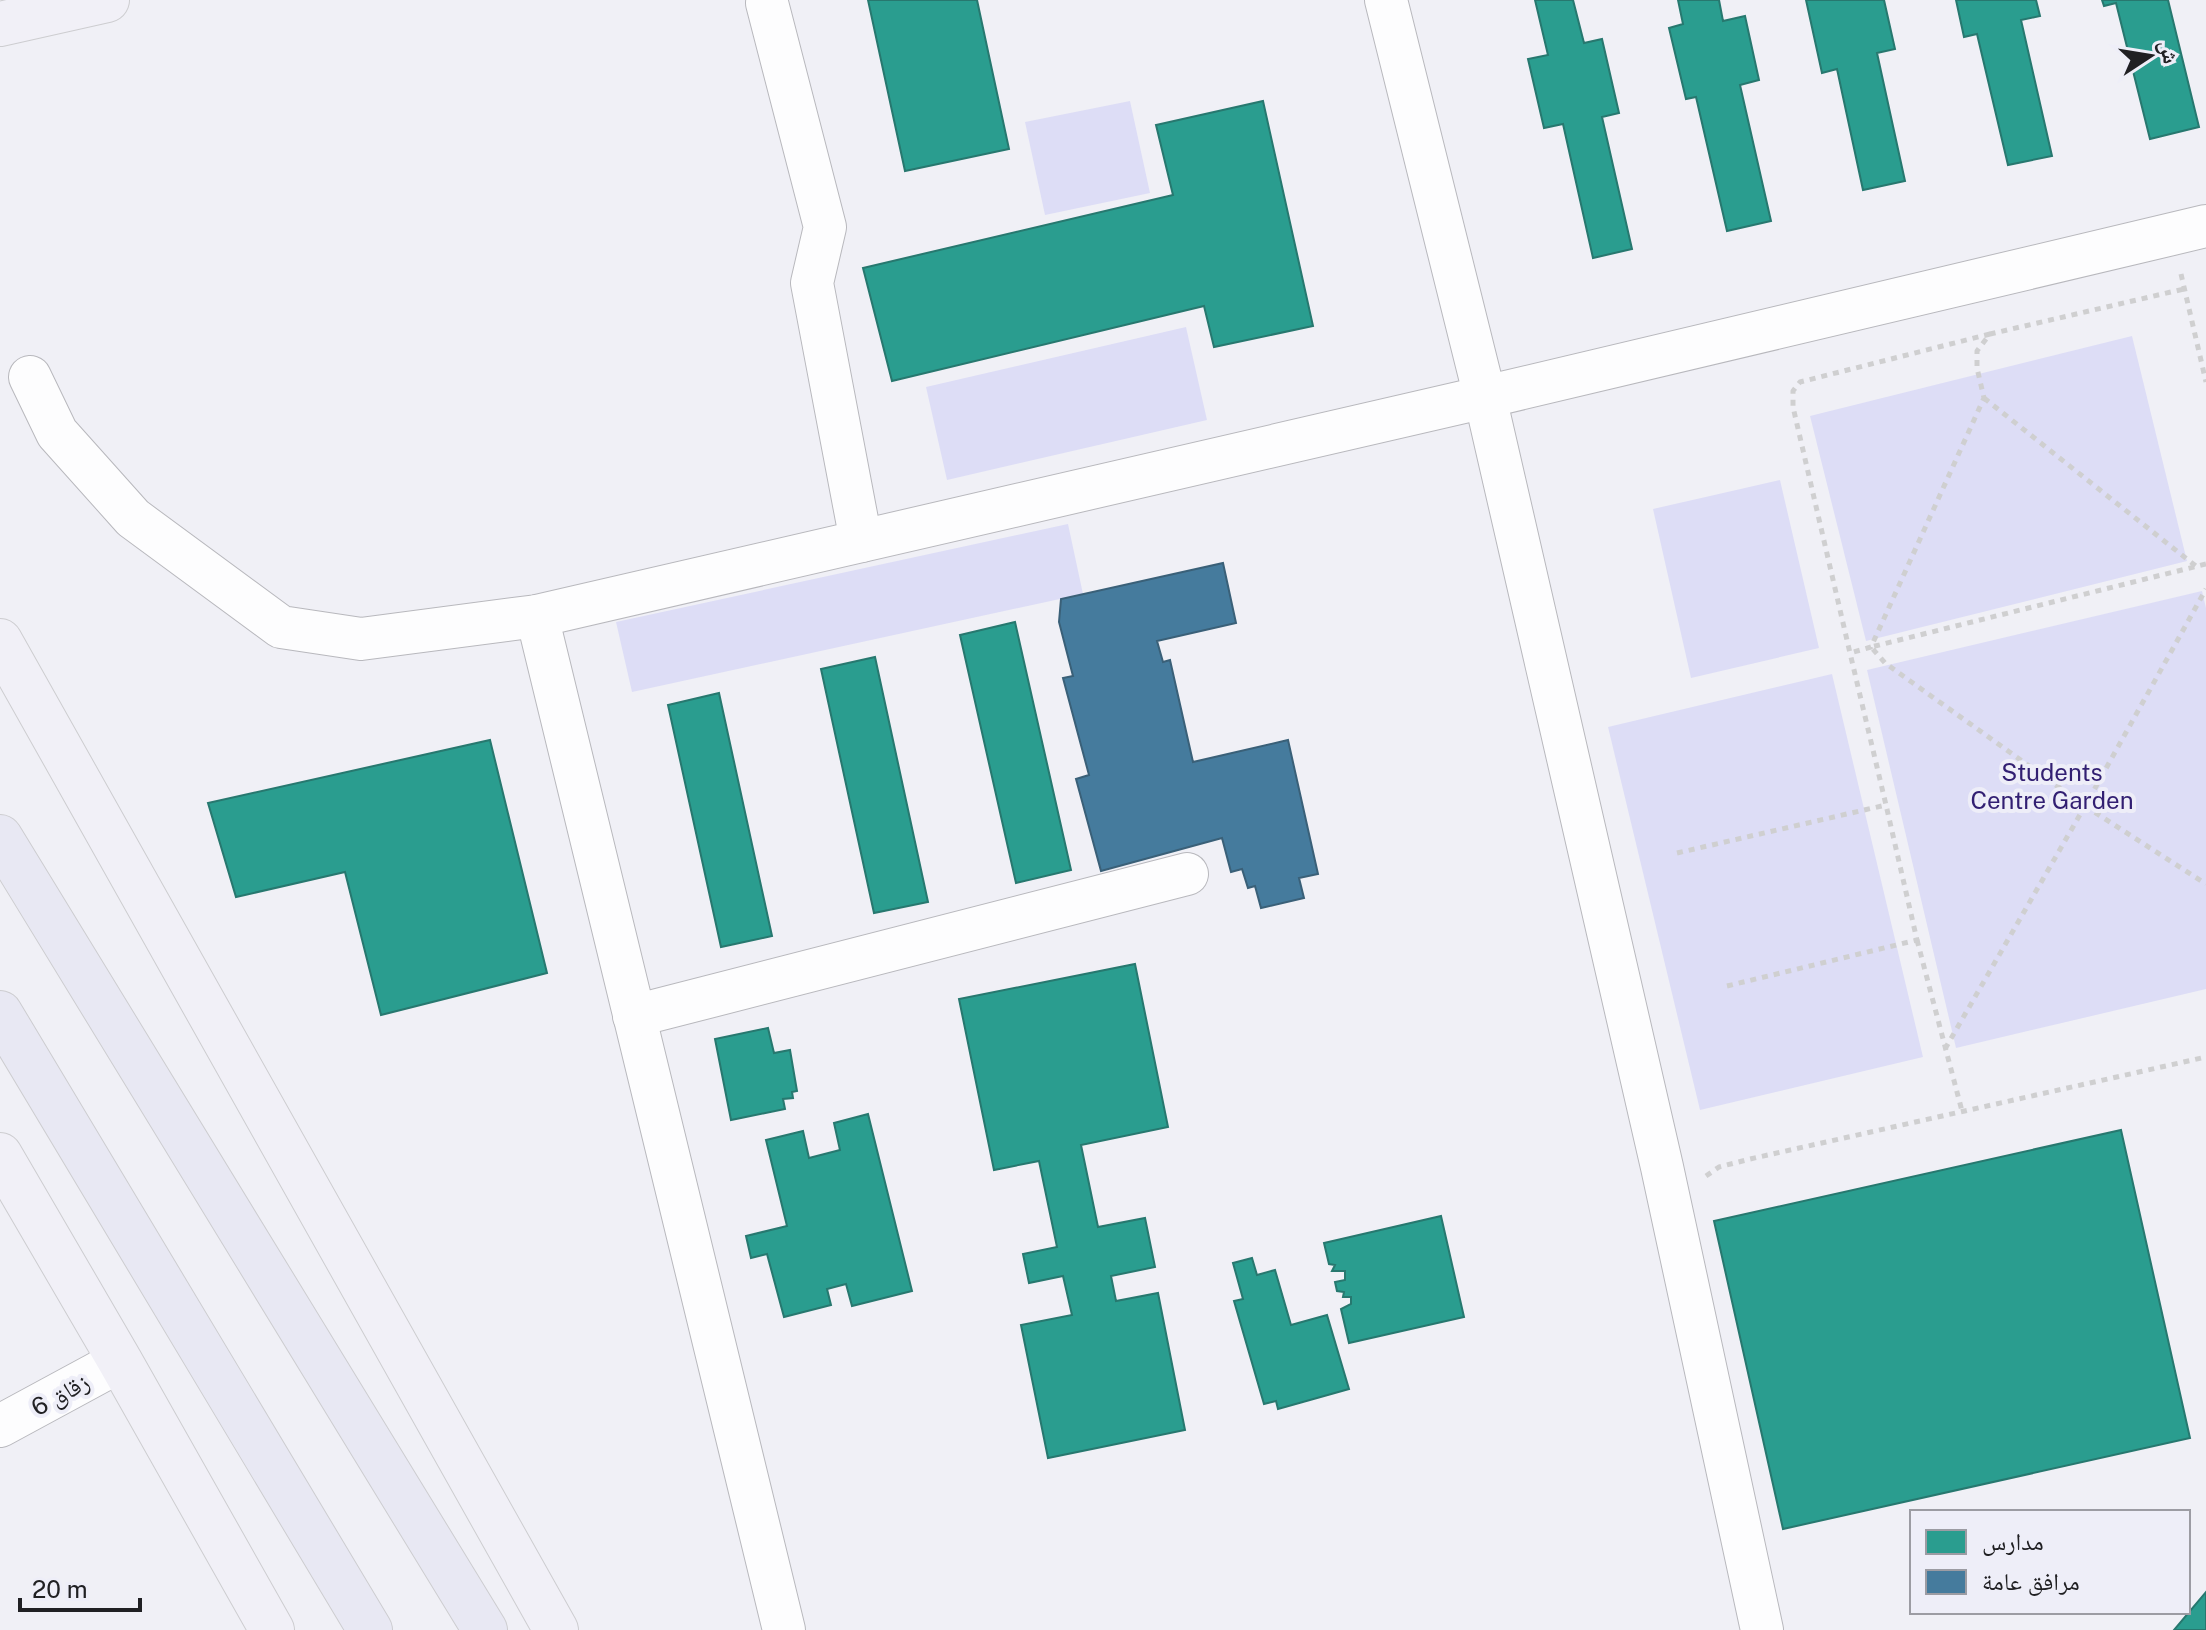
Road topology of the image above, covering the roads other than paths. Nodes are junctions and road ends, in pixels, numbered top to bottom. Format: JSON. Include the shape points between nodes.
{"nodes":[{"id":1,"x":107,"y":0,"type":"edge"},
{"id":2,"x":1386,"y":0,"type":"edge"},
{"id":3,"x":767,"y":3,"type":"dead end"},
{"id":4,"x":0,"y":24,"type":"edge"},
{"id":5,"x":2188,"y":230,"type":"edge"},
{"id":6,"x":30,"y":377,"type":"dead end"},
{"id":7,"x":1485,"y":397,"type":"junction"},
{"id":8,"x":861,"y":541,"type":"junction"},
{"id":9,"x":537,"y":616,"type":"junction"},
{"id":10,"x":0,"y":641,"type":"edge"},
{"id":11,"x":0,"y":837,"type":"edge"},
{"id":12,"x":1187,"y":874,"type":"dead end"},
{"id":13,"x":0,"y":1013,"type":"edge"},
{"id":14,"x":634,"y":1016,"type":"junction"},
{"id":15,"x":0,"y":1155,"type":"edge"},
{"id":16,"x":120,"y":1361,"type":"junction"},
{"id":17,"x":0,"y":1426,"type":"edge"},
{"id":18,"x":272,"y":1630,"type":"edge"},
{"id":19,"x":370,"y":1630,"type":"edge"},
{"id":20,"x":485,"y":1630,"type":"edge"},
{"id":21,"x":556,"y":1630,"type":"edge"},
{"id":22,"x":784,"y":1630,"type":"edge"},
{"id":23,"x":1762,"y":1630,"type":"edge"}],
"edges":[{"from":1,"to":4,"type":"main road"},
{"from":2,"to":7,"type":"street"},
{"from":3,"to":8,"type":"street","via":[[825,227],[812,283]]},
{"from":5,"to":7,"type":"street"},
{"from":6,"to":9,"type":"street","via":[[57,433],[133,518],[281,627],[361,639]]},
{"from":7,"to":8,"type":"street"},
{"from":7,"to":23,"type":"street"},
{"from":8,"to":9,"type":"street"},
{"from":9,"to":14,"type":"street"},
{"from":10,"to":21,"type":"main road"},
{"from":11,"to":20,"type":"highway"},
{"from":12,"to":14,"type":"street"},
{"from":13,"to":19,"type":"highway"},
{"from":14,"to":22,"type":"street"},
{"from":15,"to":16,"type":"main road"},
{"from":16,"to":17,"type":"street","name":"زقاق 6"},
{"from":16,"to":18,"type":"main road"}]}
